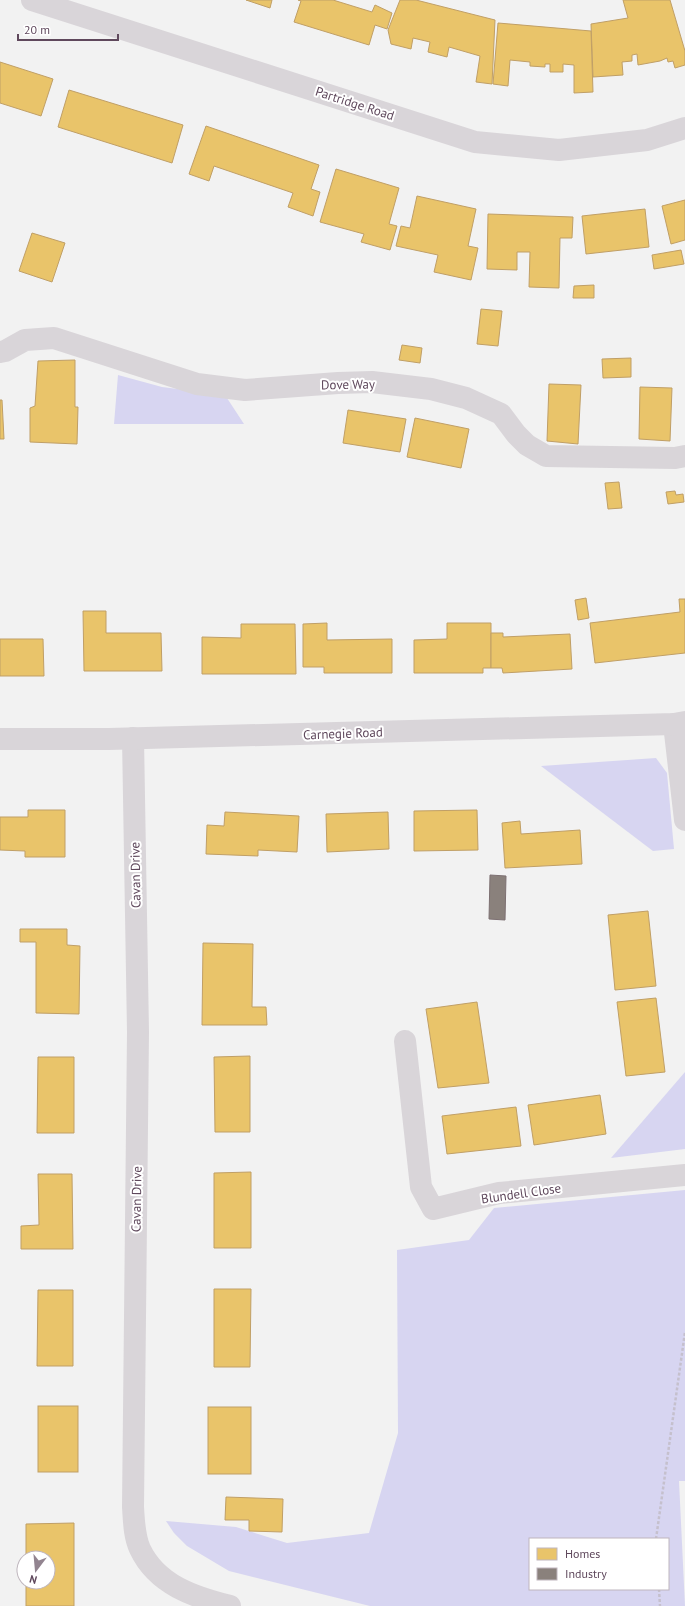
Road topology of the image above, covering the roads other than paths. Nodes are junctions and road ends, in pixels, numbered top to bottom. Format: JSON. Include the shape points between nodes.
{"nodes":[{"id":1,"x":32,"y":0,"type":"edge"},
{"id":2,"x":685,"y":128,"type":"edge"},
{"id":3,"x":0,"y":352,"type":"edge"},
{"id":4,"x":685,"y":456,"type":"edge"},
{"id":5,"x":680,"y":723,"type":"edge"},
{"id":6,"x":133,"y":738,"type":"junction"},
{"id":7,"x":0,"y":739,"type":"edge"},
{"id":8,"x":685,"y":820,"type":"edge"},
{"id":9,"x":404,"y":1041,"type":"dead end"},
{"id":10,"x":685,"y":1175,"type":"edge"},
{"id":11,"x":230,"y":1606,"type":"edge"}],
"edges":[{"from":1,"to":2,"type":"street","name":"Partridge Road","via":[[475,142],[559,150],[647,140]]},
{"from":3,"to":4,"type":"street","name":"Dove Way","via":[[25,340],[54,338],[197,384],[245,390],[372,382],[430,389],[466,398],[502,414],[527,445],[546,456]]},
{"from":5,"to":6,"type":"street","name":"Carnegie Road"},
{"from":5,"to":8,"type":"street"},
{"from":6,"to":7,"type":"street","name":"Carnegie Road"},
{"from":6,"to":11,"type":"street","name":"Cavan Drive","via":[[138,1032],[133,1507],[135,1531],[140,1549],[160,1576],[179,1589]]},
{"from":9,"to":10,"type":"street","name":"Blundell Close","via":[[421,1187],[433,1209],[499,1193]]}]}
